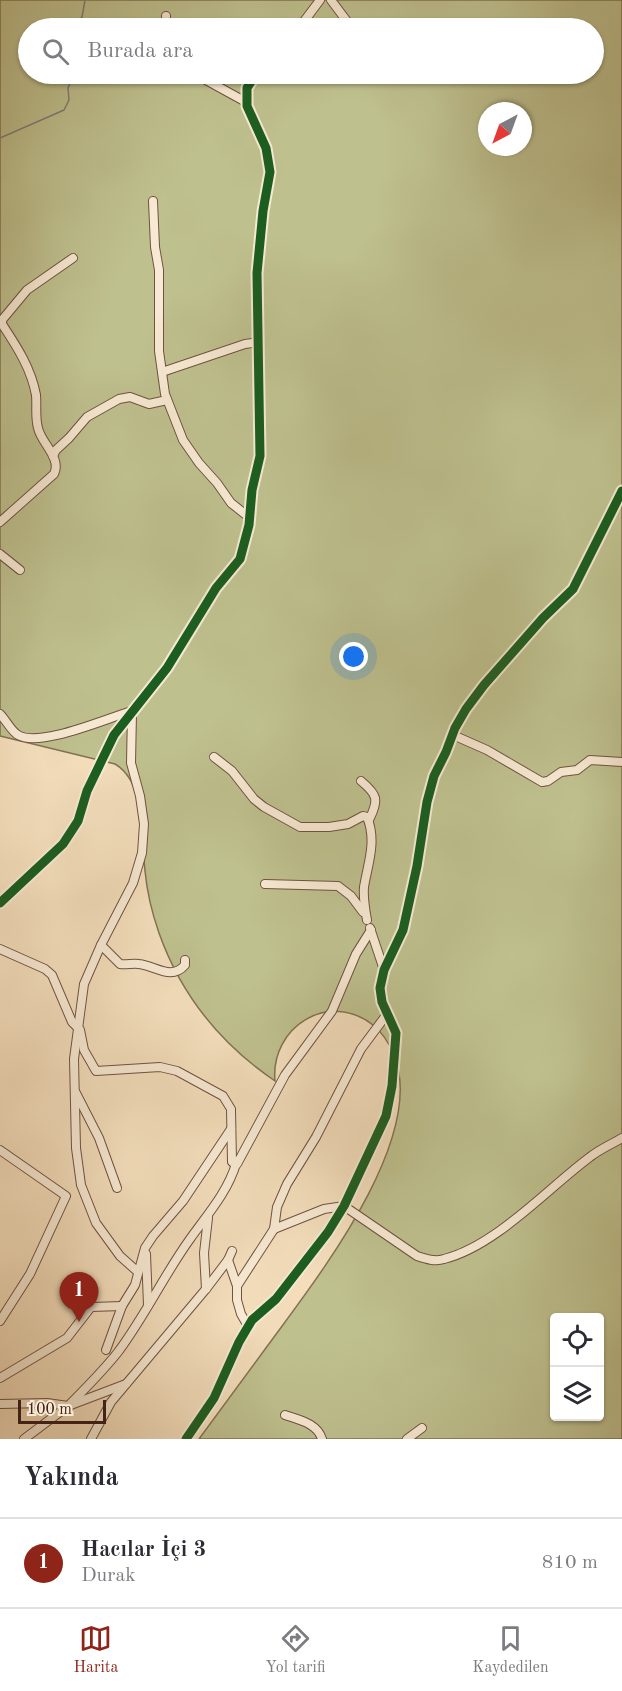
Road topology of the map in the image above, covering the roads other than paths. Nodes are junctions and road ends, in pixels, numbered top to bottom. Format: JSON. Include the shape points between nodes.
{"nodes":[{"id":1,"x":320,"y":0,"type":"edge"},
{"id":2,"x":331,"y":0,"type":"edge"},
{"id":3,"x":306,"y":18,"type":"edge"},
{"id":4,"x":344,"y":18,"type":"edge"},
{"id":5,"x":213,"y":84,"type":"edge"},
{"id":6,"x":250,"y":84,"type":"edge"},
{"id":7,"x":246,"y":102,"type":"junction"},
{"id":8,"x":153,"y":201,"type":"dead end"},
{"id":9,"x":73,"y":258,"type":"dead end"},
{"id":10,"x":259,"y":342,"type":"junction"},
{"id":11,"x":162,"y":372,"type":"junction"},
{"id":12,"x":167,"y":400,"type":"junction"},
{"id":13,"x":53,"y":456,"type":"junction"},
{"id":14,"x":622,"y":491,"type":"edge"},
{"id":15,"x":250,"y":518,"type":"junction"},
{"id":16,"x":0,"y":522,"type":"edge"},
{"id":17,"x":0,"y":554,"type":"edge"},
{"id":18,"x":20,"y":570,"type":"dead end"},
{"id":19,"x":132,"y":711,"type":"junction"},
{"id":20,"x":0,"y":714,"type":"edge"},
{"id":21,"x":453,"y":735,"type":"junction"},
{"id":22,"x":214,"y":757,"type":"dead end"},
{"id":23,"x":622,"y":762,"type":"edge"},
{"id":24,"x":361,"y":781,"type":"dead end"},
{"id":25,"x":369,"y":820,"type":"junction"},
{"id":26,"x":265,"y":884,"type":"dead end"},
{"id":27,"x":0,"y":903,"type":"edge"},
{"id":28,"x":367,"y":920,"type":"junction"},
{"id":29,"x":371,"y":930,"type":"junction"},
{"id":30,"x":101,"y":945,"type":"junction"},
{"id":31,"x":0,"y":949,"type":"edge"},
{"id":32,"x":185,"y":960,"type":"dead end"},
{"id":33,"x":384,"y":970,"type":"junction"},
{"id":34,"x":387,"y":1014,"type":"junction"},
{"id":35,"x":78,"y":1026,"type":"junction"},
{"id":36,"x":75,"y":1090,"type":"junction"},
{"id":37,"x":231,"y":1127,"type":"junction"},
{"id":38,"x":622,"y":1138,"type":"edge"},
{"id":39,"x":0,"y":1150,"type":"edge"},
{"id":40,"x":236,"y":1164,"type":"junction"},
{"id":41,"x":117,"y":1188,"type":"dead end"},
{"id":42,"x":344,"y":1206,"type":"junction"},
{"id":43,"x":208,"y":1216,"type":"junction"},
{"id":44,"x":274,"y":1229,"type":"junction"},
{"id":45,"x":146,"y":1248,"type":"junction"},
{"id":46,"x":232,"y":1251,"type":"dead end"},
{"id":47,"x":228,"y":1260,"type":"junction"},
{"id":48,"x":138,"y":1272,"type":"junction"},
{"id":49,"x":237,"y":1286,"type":"junction"},
{"id":50,"x":206,"y":1289,"type":"junction"},
{"id":51,"x":122,"y":1306,"type":"junction"},
{"id":52,"x":148,"y":1307,"type":"junction"},
{"id":53,"x":0,"y":1321,"type":"edge"},
{"id":54,"x":249,"y":1326,"type":"junction"},
{"id":55,"x":106,"y":1350,"type":"dead end"},
{"id":56,"x":0,"y":1378,"type":"edge"},
{"id":57,"x":127,"y":1384,"type":"junction"},
{"id":58,"x":0,"y":1404,"type":"edge"},
{"id":59,"x":68,"y":1406,"type":"junction"},
{"id":60,"x":285,"y":1415,"type":"dead end"},
{"id":61,"x":422,"y":1428,"type":"dead end"},
{"id":62,"x":24,"y":1439,"type":"edge"},
{"id":63,"x":91,"y":1439,"type":"edge"},
{"id":64,"x":186,"y":1439,"type":"edge"},
{"id":65,"x":322,"y":1439,"type":"edge"},
{"id":66,"x":407,"y":1439,"type":"edge"}],
"edges":[{"from":1,"to":3,"type":"street"},
{"from":2,"to":4,"type":"street"},
{"from":5,"to":7,"type":"street"},
{"from":6,"to":7,"type":"street"},
{"from":7,"to":10,"type":"street","via":[[266,147],[270,172],[257,273]]},
{"from":8,"to":11,"type":"street"},
{"from":9,"to":13,"type":"street","via":[[27,290],[2,320],[26,363],[36,399],[37,426]]},
{"from":10,"to":11,"type":"street"},
{"from":10,"to":15,"type":"street","via":[[260,456]]},
{"from":11,"to":12,"type":"street"},
{"from":12,"to":13,"type":"street","via":[[149,404],[130,397],[119,399],[87,417]]},
{"from":12,"to":15,"type":"street","via":[[183,440],[198,463],[231,503]]},
{"from":13,"to":16,"type":"street","via":[[54,474]]},
{"from":14,"to":21,"type":"street","via":[[573,589],[484,685]]},
{"from":15,"to":19,"type":"street","via":[[240,559],[216,588],[167,668]]},
{"from":17,"to":18,"type":"street"},
{"from":19,"to":20,"type":"street","via":[[34,740],[18,735]]},
{"from":19,"to":27,"type":"street","via":[[114,735],[87,791],[78,821],[63,844]]},
{"from":19,"to":30,"type":"street","via":[[131,763],[144,824],[142,853],[133,883]]},
{"from":21,"to":23,"type":"street","via":[[488,750],[542,782],[561,772],[577,770],[590,760]]},
{"from":21,"to":33,"type":"street","via":[[426,802],[403,930]]},
{"from":22,"to":25,"type":"street","via":[[232,771],[259,803],[300,827],[348,824],[363,816]]},
{"from":24,"to":25,"type":"street","via":[[376,796]]},
{"from":25,"to":28,"type":"street","via":[[372,852],[364,886]]},
{"from":26,"to":28,"type":"street","via":[[338,886],[360,907]]},
{"from":28,"to":29,"type":"street"},
{"from":29,"to":33,"type":"street"},
{"from":29,"to":40,"type":"street","via":[[356,954],[332,1011],[285,1075]]},
{"from":30,"to":32,"type":"street","via":[[120,964],[138,963],[167,973],[179,970]]},
{"from":30,"to":35,"type":"street","via":[[84,984]]},
{"from":31,"to":35,"type":"street","via":[[52,975],[72,1022]]},
{"from":33,"to":34,"type":"street","via":[[381,988]]},
{"from":34,"to":42,"type":"street","via":[[396,1033],[386,1116]]},
{"from":34,"to":44,"type":"street","via":[[361,1049],[287,1184],[277,1207]]},
{"from":35,"to":36,"type":"street"},
{"from":35,"to":37,"type":"street","via":[[84,1050],[96,1071],[160,1067],[177,1071],[223,1096],[231,1109]]},
{"from":36,"to":41,"type":"street","via":[[99,1138]]},
{"from":36,"to":48,"type":"street","via":[[81,1185],[96,1223],[120,1256]]},
{"from":37,"to":40,"type":"street","via":[[232,1161]]},
{"from":37,"to":45,"type":"street","via":[[183,1201]]},
{"from":38,"to":42,"type":"street","via":[[591,1156],[495,1233],[443,1260],[417,1256]]},
{"from":39,"to":53,"type":"street","via":[[66,1196],[30,1274]]},
{"from":40,"to":43,"type":"street"},
{"from":42,"to":44,"type":"street","via":[[324,1209]]},
{"from":42,"to":54,"type":"street","via":[[276,1299]]},
{"from":43,"to":50,"type":"street","via":[[204,1252]]},
{"from":43,"to":52,"type":"street","via":[[189,1239]]},
{"from":44,"to":49,"type":"street"},
{"from":45,"to":48,"type":"street"},
{"from":45,"to":52,"type":"street"},
{"from":46,"to":47,"type":"street"},
{"from":47,"to":49,"type":"street"},
{"from":47,"to":50,"type":"street"},
{"from":48,"to":51,"type":"street"},
{"from":49,"to":54,"type":"street","via":[[241,1314]]},
{"from":50,"to":57,"type":"street"},
{"from":51,"to":55,"type":"street"},
{"from":51,"to":56,"type":"street","via":[[92,1307],[67,1338]]},
{"from":52,"to":59,"type":"street","via":[[118,1351]]},
{"from":54,"to":64,"type":"street","via":[[214,1398]]},
{"from":57,"to":59,"type":"street"},
{"from":57,"to":63,"type":"street","via":[[111,1402]]},
{"from":58,"to":59,"type":"street","via":[[47,1402]]},
{"from":59,"to":62,"type":"street"},
{"from":60,"to":65,"type":"street","via":[[313,1426]]},
{"from":61,"to":66,"type":"street"}]}
